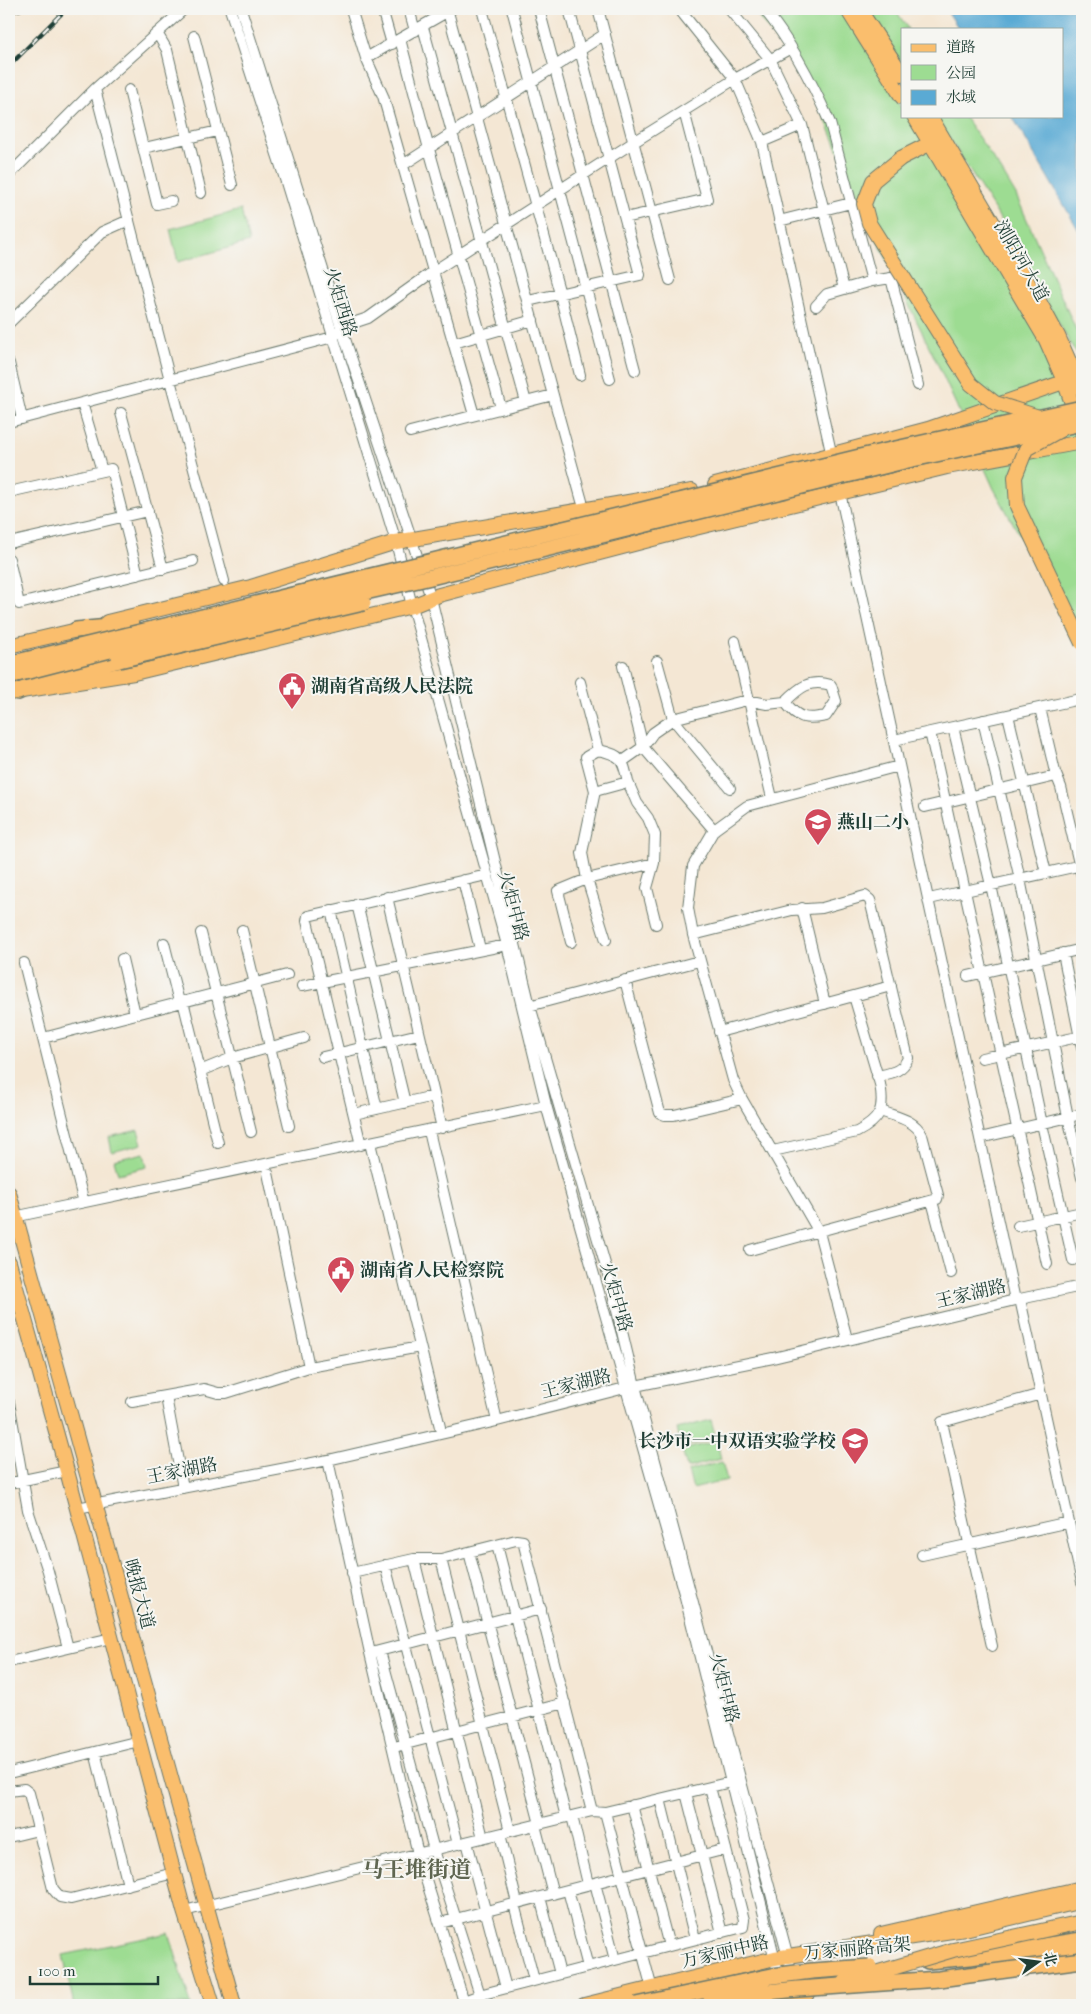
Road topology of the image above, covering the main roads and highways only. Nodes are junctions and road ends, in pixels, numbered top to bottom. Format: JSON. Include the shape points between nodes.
{"nodes":[{"id":1,"x":847,"y":9,"type":"edge"},
{"id":2,"x":859,"y":9,"type":"edge"},
{"id":3,"x":901,"y":72,"type":"edge"},
{"id":4,"x":901,"y":95,"type":"edge"},
{"id":5,"x":915,"y":118,"type":"edge"},
{"id":6,"x":931,"y":118,"type":"edge"},
{"id":7,"x":942,"y":133,"type":"junction"},
{"id":8,"x":931,"y":143,"type":"junction"},
{"id":9,"x":1064,"y":381,"type":"junction"},
{"id":10,"x":1080,"y":384,"type":"edge"},
{"id":11,"x":1082,"y":408,"type":"edge"},
{"id":12,"x":1042,"y":418,"type":"junction"},
{"id":13,"x":1082,"y":423,"type":"edge"},
{"id":14,"x":1066,"y":427,"type":"junction"},
{"id":15,"x":1082,"y":431,"type":"edge"},
{"id":16,"x":1082,"y":442,"type":"edge"},
{"id":17,"x":418,"y":564,"type":"junction"},
{"id":18,"x":427,"y":578,"type":"junction"},
{"id":19,"x":76,"y":630,"type":"junction"},
{"id":20,"x":1082,"y":643,"type":"edge"},
{"id":21,"x":9,"y":646,"type":"edge"},
{"id":22,"x":9,"y":664,"type":"edge"},
{"id":23,"x":9,"y":676,"type":"edge"},
{"id":24,"x":13,"y":693,"type":"edge"},
{"id":25,"x":9,"y":1193,"type":"edge"},
{"id":26,"x":12,"y":1217,"type":"edge"},
{"id":27,"x":9,"y":1262,"type":"edge"},
{"id":28,"x":1082,"y":1888,"type":"edge"},
{"id":29,"x":1082,"y":1901,"type":"edge"},
{"id":30,"x":1082,"y":1922,"type":"edge"},
{"id":31,"x":1082,"y":1940,"type":"edge"},
{"id":32,"x":1082,"y":1951,"type":"edge"},
{"id":33,"x":786,"y":1957,"type":"junction"},
{"id":34,"x":1082,"y":1960,"type":"edge"},
{"id":35,"x":795,"y":2000,"type":"edge"},
{"id":36,"x":213,"y":2005,"type":"edge"},
{"id":37,"x":234,"y":2005,"type":"edge"},
{"id":38,"x":584,"y":2005,"type":"edge"},
{"id":39,"x":636,"y":2005,"type":"edge"},
{"id":40,"x":707,"y":2005,"type":"edge"},
{"id":41,"x":754,"y":2005,"type":"edge"}],
"edges":[{"from":1,"to":4,"type":"main road"},
{"from":2,"to":3,"type":"main road"},
{"from":5,"to":8,"type":"main road","name":"浏阳河大道"},
{"from":6,"to":7,"type":"main road","name":"浏阳河大道"},
{"from":7,"to":8,"type":"main road"},
{"from":7,"to":10,"type":"main road","name":"浏阳河大道","via":[[1039,301]]},
{"from":8,"to":9,"type":"main road","name":"浏阳河大道","via":[[1046,340]]},
{"from":8,"to":12,"type":"main road","bridge":true,"via":[[901,158],[873,182],[864,204],[868,223],[971,384],[995,403]]},
{"from":9,"to":10,"type":"main road"},
{"from":9,"to":15,"type":"main road","name":"浏阳河大道"},
{"from":9,"to":19,"type":"main road","via":[[928,429],[687,492],[396,542],[251,587]]},
{"from":11,"to":12,"type":"highway","bridge":true},
{"from":12,"to":17,"type":"highway","bridge":true,"via":[[864,456]]},
{"from":13,"to":14,"type":"highway","bridge":true},
{"from":14,"to":18,"type":"highway","bridge":true,"via":[[908,460]]},
{"from":14,"to":20,"type":"main road","bridge":true,"via":[[1026,449],[1015,477],[1017,506]]},
{"from":16,"to":24,"type":"main road","via":[[947,467],[840,492],[431,598],[412,606],[134,673]]},
{"from":17,"to":19,"type":"highway","bridge":true,"via":[[374,567],[132,625]]},
{"from":17,"to":22,"type":"highway","bridge":true},
{"from":18,"to":23,"type":"highway","bridge":true},
{"from":18,"to":24,"type":"highway","bridge":true,"via":[[394,596],[119,660],[39,681]]},
{"from":19,"to":21,"type":"main road"},
{"from":25,"to":26,"type":"main road","name":"晚报大道"},
{"from":26,"to":37,"type":"main road","name":"晚报大道"},
{"from":27,"to":36,"type":"main road","via":[[184,1911]]},
{"from":28,"to":33,"type":"main road"},
{"from":29,"to":33,"type":"main road","name":"万家丽中路","via":[[965,1929]]},
{"from":30,"to":35,"type":"main road","bridge":true,"via":[[953,1950]]},
{"from":31,"to":39,"type":"highway","name":"万家丽路高架","bridge":true,"via":[[970,1957],[812,1970]]},
{"from":32,"to":35,"type":"main road"},
{"from":33,"to":38,"type":"main road","name":"万家丽中路"},
{"from":34,"to":40,"type":"highway","name":"万家丽路高架","bridge":true,"via":[[939,1978],[798,1988]]},
{"from":35,"to":41,"type":"main road"}]}
